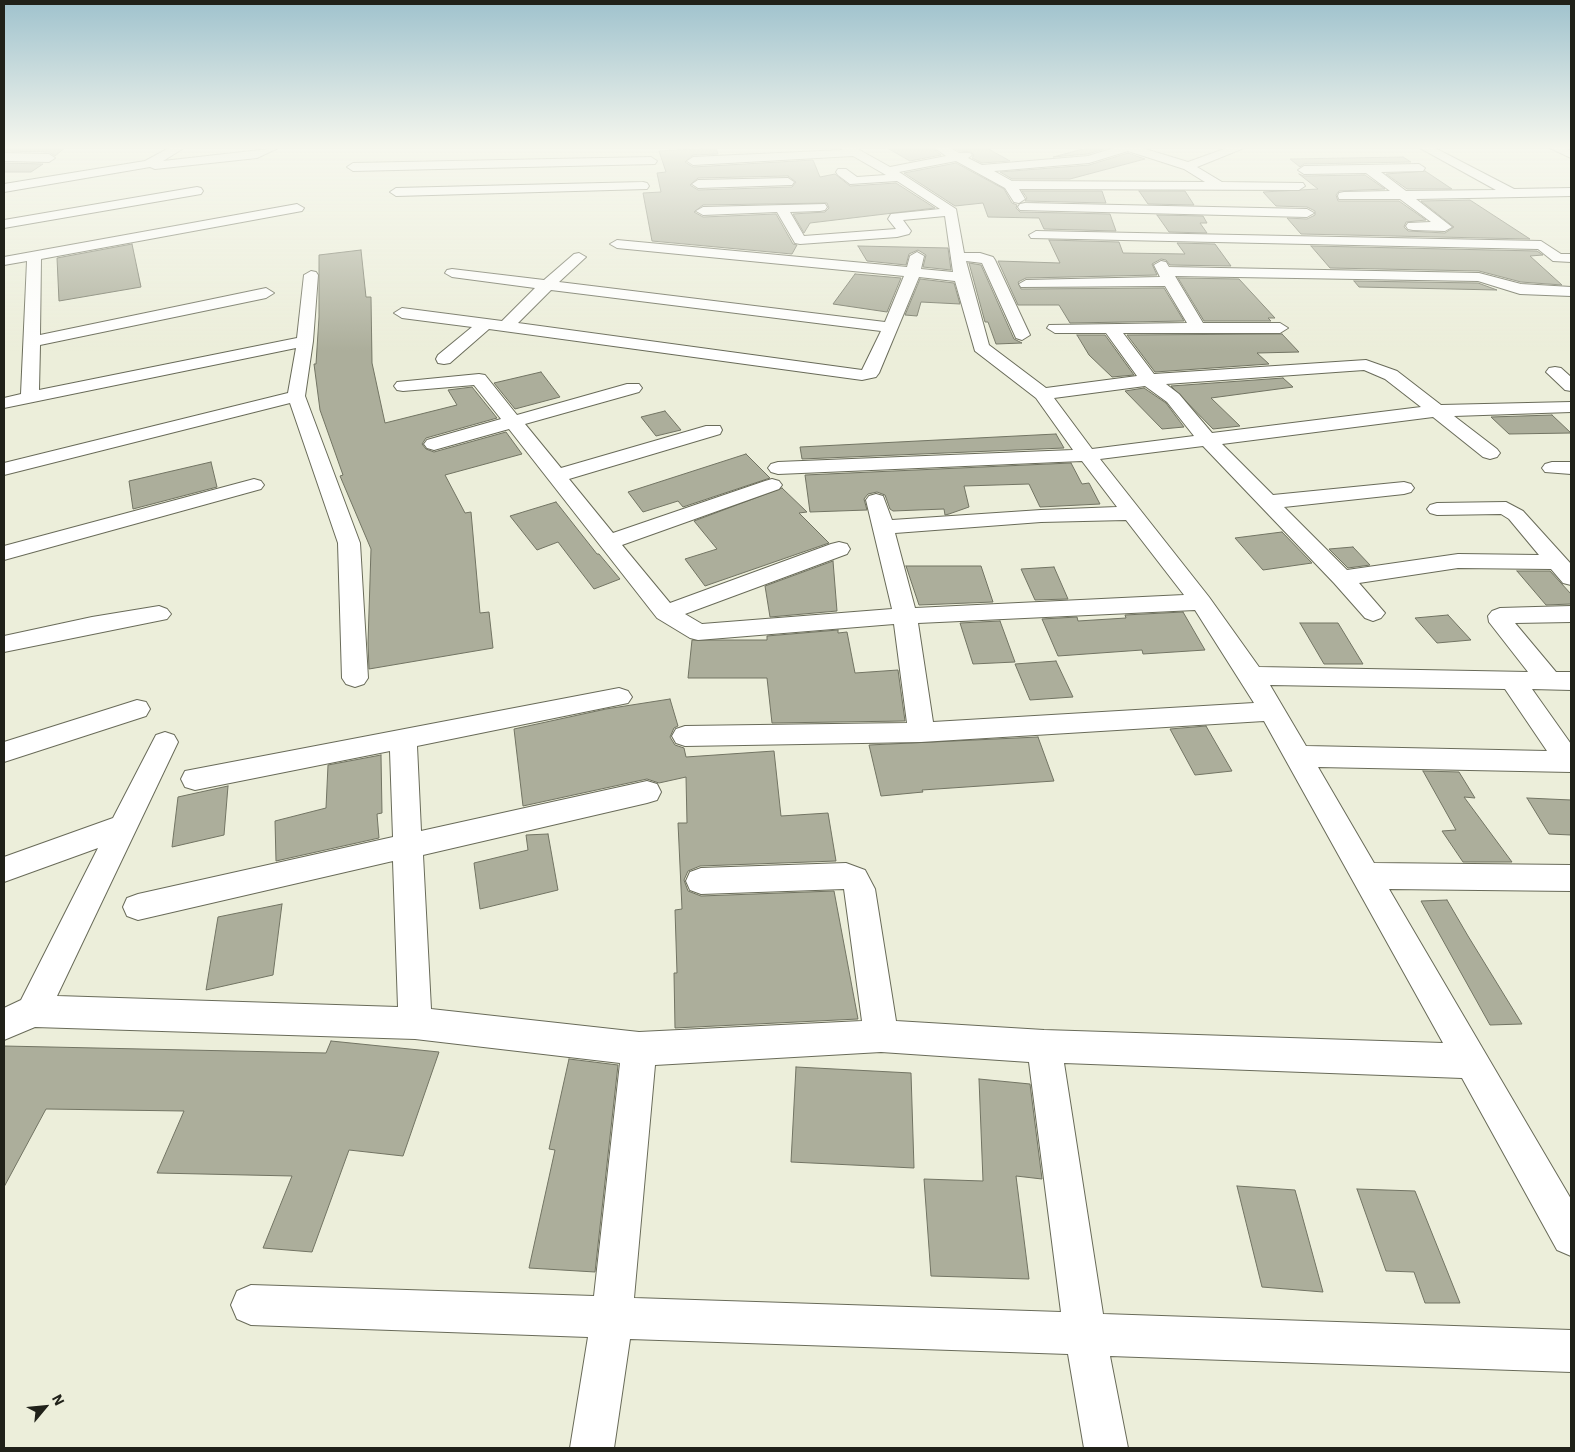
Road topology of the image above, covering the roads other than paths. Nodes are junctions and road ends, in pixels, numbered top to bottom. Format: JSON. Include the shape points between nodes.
{"nodes":[{"id":1,"x":54,"y":216,"type":"edge"},
{"id":2,"x":254,"y":216,"type":"edge"},
{"id":3,"x":704,"y":216,"type":"edge"},
{"id":4,"x":786,"y":216,"type":"edge"},
{"id":5,"x":910,"y":216,"type":"edge"},
{"id":6,"x":952,"y":216,"type":"edge"},
{"id":7,"x":1028,"y":216,"type":"edge"},
{"id":8,"x":1430,"y":216,"type":"edge"},
{"id":9,"x":4,"y":224,"type":"edge"},
{"id":10,"x":1397,"y":226,"type":"dead end"},
{"id":11,"x":706,"y":227,"type":"dead end"},
{"id":12,"x":1141,"y":238,"type":"junction"},
{"id":13,"x":617,"y":244,"type":"dead end"},
{"id":14,"x":34,"y":255,"type":"junction"},
{"id":15,"x":917,"y":256,"type":"dead end"},
{"id":16,"x":579,"y":257,"type":"dead end"},
{"id":17,"x":1571,"y":258,"type":"edge"},
{"id":18,"x":4,"y":261,"type":"edge"},
{"id":19,"x":960,"y":267,"type":"junction"},
{"id":20,"x":452,"y":273,"type":"dead end"},
{"id":21,"x":913,"y":273,"type":"junction"},
{"id":22,"x":311,"y":275,"type":"dead end"},
{"id":23,"x":1167,"y":276,"type":"junction"},
{"id":24,"x":1026,"y":284,"type":"dead end"},
{"id":25,"x":547,"y":285,"type":"junction"},
{"id":26,"x":1571,"y":291,"type":"edge"},
{"id":27,"x":266,"y":293,"type":"dead end"},
{"id":28,"x":402,"y":313,"type":"dead end"},
{"id":29,"x":486,"y":324,"type":"junction"},
{"id":30,"x":506,"y":326,"type":"junction"},
{"id":31,"x":889,"y":327,"type":"junction"},
{"id":32,"x":1197,"y":327,"type":"junction"},
{"id":33,"x":1055,"y":328,"type":"dead end"},
{"id":34,"x":1111,"y":328,"type":"junction"},
{"id":35,"x":1280,"y":328,"type":"dead end"},
{"id":36,"x":1022,"y":336,"type":"dead end"},
{"id":37,"x":32,"y":342,"type":"junction"},
{"id":38,"x":305,"y":342,"type":"junction"},
{"id":39,"x":444,"y":359,"type":"dead end"},
{"id":40,"x":1563,"y":372,"type":"edge"},
{"id":41,"x":1149,"y":380,"type":"junction"},
{"id":42,"x":403,"y":386,"type":"dead end"},
{"id":43,"x":1571,"y":386,"type":"edge"},
{"id":44,"x":633,"y":388,"type":"dead end"},
{"id":45,"x":1042,"y":394,"type":"junction"},
{"id":46,"x":296,"y":396,"type":"junction"},
{"id":47,"x":30,"y":398,"type":"junction"},
{"id":48,"x":4,"y":403,"type":"edge"},
{"id":49,"x":1571,"y":407,"type":"edge"},
{"id":50,"x":1435,"y":411,"type":"junction"},
{"id":51,"x":514,"y":421,"type":"junction"},
{"id":52,"x":713,"y":430,"type":"dead end"},
{"id":53,"x":1207,"y":439,"type":"junction"},
{"id":54,"x":434,"y":444,"type":"dead end"},
{"id":55,"x":1490,"y":453,"type":"dead end"},
{"id":56,"x":1087,"y":455,"type":"junction"},
{"id":57,"x":4,"y":469,"type":"edge"},
{"id":58,"x":556,"y":476,"type":"junction"},
{"id":59,"x":254,"y":485,"type":"dead end"},
{"id":60,"x":1404,"y":488,"type":"dead end"},
{"id":61,"x":876,"y":500,"type":"dead end"},
{"id":62,"x":1270,"y":502,"type":"junction"},
{"id":63,"x":1436,"y":509,"type":"dead end"},
{"id":64,"x":1134,"y":513,"type":"junction"},
{"id":65,"x":883,"y":527,"type":"junction"},
{"id":66,"x":609,"y":542,"type":"junction"},
{"id":67,"x":838,"y":549,"type":"dead end"},
{"id":68,"x":4,"y":553,"type":"edge"},
{"id":69,"x":1564,"y":570,"type":"edge"},
{"id":70,"x":1342,"y":578,"type":"junction"},
{"id":71,"x":1201,"y":602,"type":"junction"},
{"id":72,"x":664,"y":613,"type":"junction"},
{"id":73,"x":1372,"y":613,"type":"dead end"},
{"id":74,"x":159,"y":614,"type":"dead end"},
{"id":75,"x":1571,"y":614,"type":"edge"},
{"id":76,"x":905,"y":616,"type":"junction"},
{"id":77,"x":4,"y":644,"type":"edge"},
{"id":78,"x":1252,"y":676,"type":"junction"},
{"id":79,"x":355,"y":678,"type":"dead end"},
{"id":80,"x":1512,"y":680,"type":"junction"},
{"id":81,"x":1560,"y":681,"type":"edge"},
{"id":82,"x":619,"y":697,"type":"dead end"},
{"id":83,"x":137,"y":709,"type":"dead end"},
{"id":84,"x":1272,"y":711,"type":"junction"},
{"id":85,"x":921,"y":732,"type":"junction"},
{"id":86,"x":685,"y":736,"type":"dead end"},
{"id":87,"x":403,"y":738,"type":"junction"},
{"id":88,"x":165,"y":742,"type":"dead end"},
{"id":89,"x":4,"y":752,"type":"edge"},
{"id":90,"x":1298,"y":756,"type":"junction"},
{"id":91,"x":1570,"y":762,"type":"edge"},
{"id":92,"x":195,"y":779,"type":"dead end"},
{"id":93,"x":647,"y":792,"type":"dead end"},
{"id":94,"x":124,"y":826,"type":"junction"},
{"id":95,"x":407,"y":846,"type":"junction"},
{"id":96,"x":4,"y":870,"type":"edge"},
{"id":97,"x":1366,"y":876,"type":"junction"},
{"id":98,"x":1571,"y":878,"type":"edge"},
{"id":99,"x":701,"y":881,"type":"dead end"},
{"id":100,"x":138,"y":907,"type":"dead end"},
{"id":101,"x":18,"y":1017,"type":"edge"},
{"id":102,"x":415,"y":1023,"type":"junction"},
{"id":103,"x":881,"y":1036,"type":"junction"},
{"id":104,"x":1044,"y":1046,"type":"junction"},
{"id":105,"x":639,"y":1049,"type":"junction"},
{"id":106,"x":1470,"y":1061,"type":"junction"},
{"id":107,"x":1571,"y":1236,"type":"edge"},
{"id":108,"x":251,"y":1305,"type":"dead end"},
{"id":109,"x":612,"y":1318,"type":"junction"},
{"id":110,"x":1085,"y":1333,"type":"junction"},
{"id":111,"x":1571,"y":1351,"type":"edge"},
{"id":112,"x":592,"y":1448,"type":"edge"},
{"id":113,"x":1106,"y":1448,"type":"edge"}],
"edges":[{"from":1,"to":9,"type":"street"},
{"from":2,"to":14,"type":"street"},
{"from":3,"to":11,"type":"street"},
{"from":4,"to":5,"type":"street","via":[[800,240],[897,233],[904,230],[895,218]]},
{"from":6,"to":19,"type":"street"},
{"from":7,"to":12,"type":"street","via":[[1037,240]]},
{"from":8,"to":10,"type":"street","via":[[1444,227]]},
{"from":12,"to":17,"type":"street","via":[[1541,245],[1558,258]]},
{"from":12,"to":23,"type":"street"},
{"from":13,"to":21,"type":"street"},
{"from":14,"to":18,"type":"street"},
{"from":14,"to":37,"type":"street"},
{"from":15,"to":21,"type":"street"},
{"from":16,"to":25,"type":"street"},
{"from":19,"to":21,"type":"street"},
{"from":19,"to":36,"type":"street","via":[[980,257],[988,260]]},
{"from":19,"to":45,"type":"street","via":[[981,347]]},
{"from":20,"to":25,"type":"street"},
{"from":21,"to":31,"type":"street"},
{"from":22,"to":38,"type":"street"},
{"from":23,"to":24,"type":"street"},
{"from":23,"to":26,"type":"street","via":[[1479,277],[1520,289]]},
{"from":23,"to":32,"type":"street"},
{"from":25,"to":30,"type":"street"},
{"from":25,"to":31,"type":"street"},
{"from":27,"to":37,"type":"street"},
{"from":28,"to":29,"type":"street"},
{"from":29,"to":30,"type":"street"},
{"from":29,"to":39,"type":"street"},
{"from":30,"to":31,"type":"street","via":[[862,375],[870,373]]},
{"from":32,"to":34,"type":"street"},
{"from":32,"to":35,"type":"street"},
{"from":33,"to":34,"type":"street"},
{"from":34,"to":41,"type":"street"},
{"from":37,"to":47,"type":"street"},
{"from":38,"to":46,"type":"street"},
{"from":38,"to":47,"type":"street"},
{"from":40,"to":43,"type":"street"},
{"from":41,"to":45,"type":"street"},
{"from":41,"to":50,"type":"street","via":[[1366,365],[1391,375]]},
{"from":41,"to":53,"type":"street","via":[[1173,398]]},
{"from":42,"to":51,"type":"street","via":[[479,379]]},
{"from":44,"to":51,"type":"street"},
{"from":45,"to":56,"type":"street"},
{"from":46,"to":57,"type":"street"},
{"from":46,"to":79,"type":"street","via":[[349,543]]},
{"from":47,"to":48,"type":"street"},
{"from":49,"to":50,"type":"street"},
{"from":50,"to":53,"type":"street"},
{"from":50,"to":55,"type":"street"},
{"from":51,"to":54,"type":"street"},
{"from":51,"to":58,"type":"street"},
{"from":52,"to":58,"type":"street"},
{"from":53,"to":56,"type":"street"},
{"from":53,"to":62,"type":"street"},
{"from":56,"to":64,"type":"street"},
{"from":56,"to":66,"type":"street","via":[[775,477]]},
{"from":58,"to":66,"type":"street"},
{"from":59,"to":68,"type":"street"},
{"from":60,"to":62,"type":"street"},
{"from":61,"to":65,"type":"street"},
{"from":62,"to":70,"type":"street"},
{"from":63,"to":69,"type":"street","via":[[1506,508],[1516,515]]},
{"from":64,"to":65,"type":"street"},
{"from":64,"to":71,"type":"street"},
{"from":65,"to":76,"type":"street"},
{"from":66,"to":72,"type":"street"},
{"from":67,"to":72,"type":"street"},
{"from":69,"to":70,"type":"street","via":[[1458,562]]},
{"from":70,"to":73,"type":"street"},
{"from":71,"to":76,"type":"street"},
{"from":71,"to":78,"type":"street"},
{"from":72,"to":76,"type":"street","via":[[698,632]]},
{"from":74,"to":77,"type":"street"},
{"from":75,"to":81,"type":"street","via":[[1500,616],[1501,622]]},
{"from":76,"to":85,"type":"street"},
{"from":78,"to":80,"type":"street"},
{"from":78,"to":84,"type":"street"},
{"from":80,"to":81,"type":"street"},
{"from":80,"to":91,"type":"street"},
{"from":82,"to":87,"type":"street"},
{"from":83,"to":89,"type":"street"},
{"from":84,"to":85,"type":"street"},
{"from":84,"to":90,"type":"street"},
{"from":85,"to":86,"type":"street"},
{"from":87,"to":92,"type":"street"},
{"from":87,"to":95,"type":"street"},
{"from":88,"to":94,"type":"street"},
{"from":90,"to":91,"type":"street"},
{"from":90,"to":97,"type":"street"},
{"from":93,"to":95,"type":"street"},
{"from":94,"to":96,"type":"street"},
{"from":94,"to":101,"type":"street"},
{"from":95,"to":100,"type":"street"},
{"from":95,"to":102,"type":"street"},
{"from":97,"to":98,"type":"street"},
{"from":97,"to":106,"type":"street"},
{"from":99,"to":103,"type":"street","via":[[846,876],[854,880],[860,889]]},
{"from":101,"to":102,"type":"street"},
{"from":102,"to":105,"type":"street"},
{"from":103,"to":104,"type":"street"},
{"from":103,"to":105,"type":"street"},
{"from":104,"to":106,"type":"street"},
{"from":104,"to":110,"type":"street"},
{"from":105,"to":109,"type":"street"},
{"from":106,"to":107,"type":"street"},
{"from":108,"to":109,"type":"street"},
{"from":109,"to":110,"type":"street"},
{"from":109,"to":112,"type":"street"},
{"from":110,"to":111,"type":"street"},
{"from":110,"to":113,"type":"street"}]}
